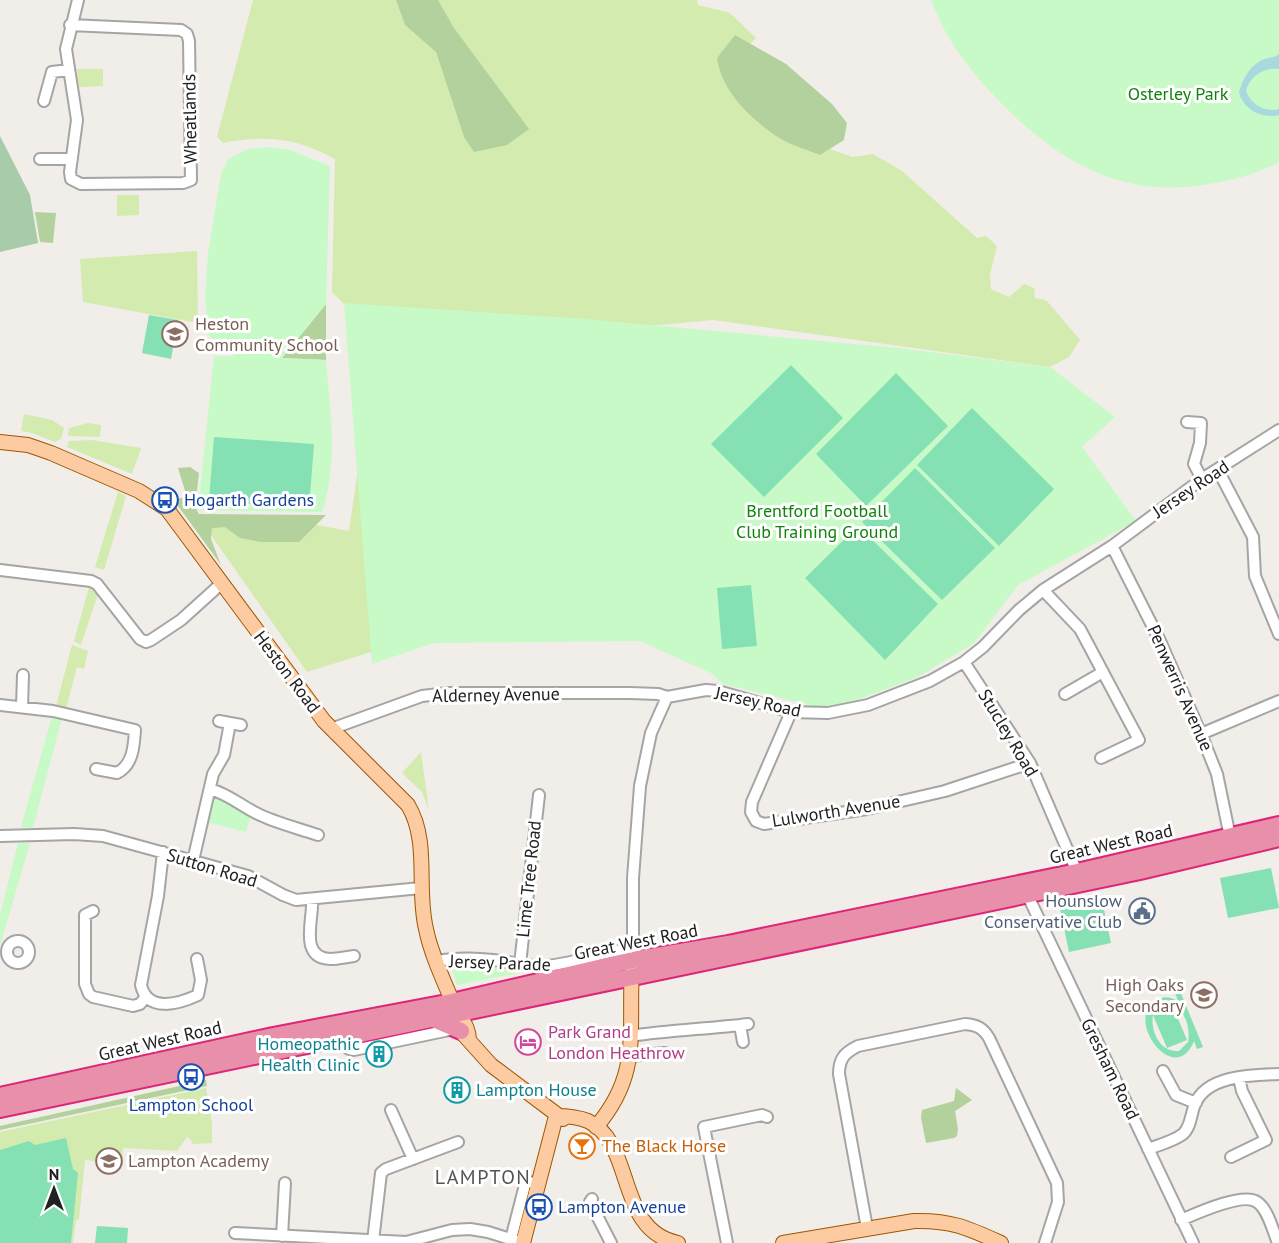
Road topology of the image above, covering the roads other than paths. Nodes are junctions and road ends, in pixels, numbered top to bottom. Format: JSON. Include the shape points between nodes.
{"nodes":[{"id":1,"x":78,"y":0,"type":"edge"},
{"id":2,"x":70,"y":25,"type":"junction"},
{"id":3,"x":69,"y":70,"type":"junction"},
{"id":4,"x":44,"y":101,"type":"dead end"},
{"id":5,"x":40,"y":159,"type":"dead end"},
{"id":6,"x":71,"y":159,"type":"junction"},
{"id":7,"x":1187,"y":422,"type":"dead end"},
{"id":8,"x":1279,"y":430,"type":"edge"},
{"id":9,"x":0,"y":442,"type":"edge"},
{"id":10,"x":1218,"y":470,"type":"junction"},
{"id":11,"x":1202,"y":479,"type":"junction"},
{"id":12,"x":1112,"y":546,"type":"junction"},
{"id":13,"x":0,"y":570,"type":"edge"},
{"id":14,"x":222,"y":582,"type":"junction"},
{"id":15,"x":1043,"y":590,"type":"junction"},
{"id":16,"x":1279,"y":634,"type":"edge"},
{"id":17,"x":964,"y":662,"type":"junction"},
{"id":18,"x":1103,"y":672,"type":"junction"},
{"id":19,"x":23,"y":675,"type":"dead end"},
{"id":20,"x":1065,"y":694,"type":"dead end"},
{"id":21,"x":667,"y":697,"type":"junction"},
{"id":22,"x":1279,"y":701,"type":"edge"},
{"id":23,"x":0,"y":705,"type":"edge"},
{"id":24,"x":22,"y":707,"type":"junction"},
{"id":25,"x":791,"y":712,"type":"junction"},
{"id":26,"x":241,"y":725,"type":"dead end"},
{"id":27,"x":331,"y":729,"type":"junction"},
{"id":28,"x":1201,"y":734,"type":"junction"},
{"id":29,"x":1101,"y":758,"type":"dead end"},
{"id":30,"x":1030,"y":763,"type":"junction"},
{"id":31,"x":96,"y":769,"type":"dead end"},
{"id":32,"x":210,"y":789,"type":"junction"},
{"id":33,"x":539,"y":795,"type":"dead end"},
{"id":34,"x":1279,"y":825,"type":"edge"},
{"id":35,"x":318,"y":835,"type":"dead end"},
{"id":36,"x":0,"y":836,"type":"edge"},
{"id":37,"x":1230,"y":837,"type":"junction"},
{"id":38,"x":1279,"y":838,"type":"edge"},
{"id":39,"x":163,"y":852,"type":"junction"},
{"id":40,"x":193,"y":861,"type":"junction"},
{"id":41,"x":1077,"y":872,"type":"junction"},
{"id":42,"x":421,"y":888,"type":"junction"},
{"id":43,"x":1027,"y":894,"type":"junction"},
{"id":44,"x":312,"y":899,"type":"junction"},
{"id":45,"x":93,"y":911,"type":"dead end"},
{"id":46,"x":354,"y":956,"type":"dead end"},
{"id":47,"x":197,"y":959,"type":"dead end"},
{"id":48,"x":437,"y":961,"type":"junction"},
{"id":49,"x":520,"y":964,"type":"junction"},
{"id":50,"x":632,"y":965,"type":"junction"},
{"id":51,"x":559,"y":973,"type":"junction"},
{"id":52,"x":608,"y":983,"type":"junction"},
{"id":53,"x":145,"y":998,"type":"junction"},
{"id":54,"x":630,"y":1018,"type":"junction"},
{"id":55,"x":459,"y":1023,"type":"junction"},
{"id":56,"x":632,"y":1036,"type":"junction"},
{"id":57,"x":346,"y":1041,"type":"junction"},
{"id":58,"x":743,"y":1042,"type":"dead end"},
{"id":59,"x":665,"y":1053,"type":"dead end"},
{"id":60,"x":630,"y":1056,"type":"junction"},
{"id":61,"x":1163,"y":1071,"type":"dead end"},
{"id":62,"x":1279,"y":1074,"type":"edge"},
{"id":63,"x":1239,"y":1078,"type":"junction"},
{"id":64,"x":0,"y":1096,"type":"edge"},
{"id":65,"x":1196,"y":1103,"type":"junction"},
{"id":66,"x":0,"y":1109,"type":"edge"},
{"id":67,"x":391,"y":1110,"type":"dead end"},
{"id":68,"x":556,"y":1116,"type":"junction"},
{"id":69,"x":767,"y":1118,"type":"dead end"},
{"id":70,"x":596,"y":1127,"type":"junction"},
{"id":71,"x":458,"y":1142,"type":"dead end"},
{"id":72,"x":1148,"y":1149,"type":"junction"},
{"id":73,"x":1231,"y":1157,"type":"dead end"},
{"id":74,"x":413,"y":1159,"type":"junction"},
{"id":75,"x":285,"y":1183,"type":"dead end"},
{"id":76,"x":592,"y":1199,"type":"dead end"},
{"id":77,"x":1181,"y":1220,"type":"junction"},
{"id":78,"x":867,"y":1228,"type":"junction"},
{"id":79,"x":235,"y":1233,"type":"dead end"},
{"id":80,"x":285,"y":1238,"type":"edge"},
{"id":81,"x":658,"y":1240,"type":"edge"},
{"id":82,"x":373,"y":1241,"type":"junction"},
{"id":83,"x":519,"y":1241,"type":"edge"},
{"id":84,"x":360,"y":1242,"type":"edge"},
{"id":85,"x":611,"y":1243,"type":"edge"},
{"id":86,"x":678,"y":1243,"type":"edge"},
{"id":87,"x":727,"y":1243,"type":"edge"},
{"id":88,"x":783,"y":1243,"type":"edge"},
{"id":89,"x":1001,"y":1243,"type":"edge"},
{"id":90,"x":1045,"y":1243,"type":"edge"},
{"id":91,"x":1193,"y":1243,"type":"edge"},
{"id":92,"x":1278,"y":1243,"type":"edge"}],
"edges":[{"from":1,"to":2,"type":"street","name":"Wheatlands"},
{"from":2,"to":3,"type":"street","name":"Wheatlands","via":[[66,49]]},
{"from":2,"to":6,"type":"street","name":"Wheatlands","via":[[181,30],[187,34],[191,180],[81,184],[71,179]]},
{"from":3,"to":4,"type":"street","via":[[52,72]]},
{"from":3,"to":6,"type":"street","name":"Wheatlands","via":[[76,120]]},
{"from":5,"to":6,"type":"street"},
{"from":7,"to":11,"type":"street","via":[[1202,419],[1194,464]]},
{"from":8,"to":10,"type":"street","name":"Jersey Road"},
{"from":9,"to":14,"type":"main road","name":"Heston Road","via":[[41,449],[156,500],[176,519]]},
{"from":10,"to":11,"type":"street","name":"Jersey Road"},
{"from":10,"to":16,"type":"street","via":[[1253,537],[1255,576]]},
{"from":11,"to":12,"type":"street","name":"Jersey Road"},
{"from":12,"to":15,"type":"street","name":"Jersey Road"},
{"from":12,"to":28,"type":"street","name":"Penwerris Avenue"},
{"from":13,"to":14,"type":"street","via":[[91,580],[146,642],[181,620]]},
{"from":14,"to":27,"type":"main road","name":"Heston Road"},
{"from":15,"to":17,"type":"street","name":"Jersey Road"},
{"from":15,"to":18,"type":"street","via":[[1080,629]]},
{"from":17,"to":25,"type":"street","name":"Jersey Road","via":[[930,681],[868,705],[828,713]]},
{"from":17,"to":30,"type":"street","name":"Stucley Road"},
{"from":18,"to":20,"type":"street"},
{"from":18,"to":29,"type":"street","via":[[1139,740]]},
{"from":19,"to":24,"type":"street"},
{"from":21,"to":25,"type":"street","name":"Jersey Road","via":[[706,690]]},
{"from":21,"to":27,"type":"street","name":"Alderney Avenue","via":[[630,693],[448,693],[422,696]]},
{"from":21,"to":50,"type":"street","via":[[651,733],[642,774],[633,878]]},
{"from":22,"to":28,"type":"street"},
{"from":23,"to":24,"type":"street"},
{"from":24,"to":31,"type":"street","via":[[135,730],[127,767],[117,773]]},
{"from":25,"to":30,"type":"street","name":"Lulworth Avenue","via":[[752,802],[750,812],[764,824],[867,809],[945,791]]},
{"from":26,"to":32,"type":"street","via":[[224,722],[224,755]]},
{"from":27,"to":42,"type":"main road","name":"Heston Road","via":[[395,790],[412,812],[420,839]]},
{"from":28,"to":37,"type":"street","name":"Penwerris Avenue","via":[[1217,774]]},
{"from":30,"to":41,"type":"street","name":"Stucley Road"},
{"from":32,"to":35,"type":"street","via":[[234,798],[266,818]]},
{"from":32,"to":40,"type":"street"},
{"from":33,"to":49,"type":"street","name":"Lime Tree Road"},
{"from":34,"to":37,"type":"highway","name":"Great West Road"},
{"from":36,"to":39,"type":"street","name":"Sutton Road","via":[[84,834]]},
{"from":37,"to":41,"type":"highway","name":"Great West Road"},
{"from":38,"to":43,"type":"highway","name":"Great West Road"},
{"from":39,"to":40,"type":"street","name":"Sutton Road"},
{"from":39,"to":53,"type":"street","via":[[141,985]]},
{"from":40,"to":44,"type":"street","name":"Sutton Road","via":[[248,876],[292,899]]},
{"from":41,"to":50,"type":"highway","name":"Great West Road"},
{"from":42,"to":44,"type":"street","name":"Sutton Road"},
{"from":42,"to":48,"type":"main road","name":"Heston Road","via":[[426,931]]},
{"from":43,"to":50,"type":"highway","name":"Great West Road"},
{"from":43,"to":72,"type":"street","name":"Gresham Road"},
{"from":44,"to":46,"type":"street","via":[[310,947],[323,958]]},
{"from":45,"to":53,"type":"street","via":[[85,915],[85,984],[89,994],[133,1006]]},
{"from":47,"to":53,"type":"street","via":[[201,980],[198,995],[164,1004]]},
{"from":48,"to":49,"type":"street","name":"Jersey Parade","via":[[479,959]]},
{"from":48,"to":55,"type":"main road","name":"Heston Road"},
{"from":49,"to":51,"type":"street","name":"Jersey Parade"},
{"from":50,"to":51,"type":"highway","name":"Great West Road"},
{"from":50,"to":52,"type":"highway","name":"Great West Road"},
{"from":50,"to":54,"type":"main road"},
{"from":51,"to":55,"type":"highway","name":"Great West Road"},
{"from":52,"to":54,"type":"main road","via":[[621,993]]},
{"from":52,"to":55,"type":"highway","name":"Great West Road"},
{"from":54,"to":56,"type":"main road"},
{"from":55,"to":57,"type":"highway","name":"Great West Road","via":[[431,1018]]},
{"from":55,"to":57,"type":"street","name":"Great West Road","via":[[354,1050],[349,1049]]},
{"from":55,"to":64,"type":"highway","name":"Great West Road","via":[[273,1036]]},
{"from":55,"to":68,"type":"main road","via":[[491,1065]]},
{"from":56,"to":58,"type":"street","via":[[744,1024]]},
{"from":56,"to":60,"type":"main road"},
{"from":57,"to":66,"type":"highway","name":"Great West Road"},
{"from":59,"to":60,"type":"street"},
{"from":60,"to":70,"type":"main road","via":[[624,1082]]},
{"from":61,"to":65,"type":"street","via":[[1176,1095]]},
{"from":62,"to":63,"type":"street"},
{"from":63,"to":65,"type":"street","via":[[1210,1087]]},
{"from":63,"to":73,"type":"street","via":[[1266,1140]]},
{"from":65,"to":72,"type":"street","via":[[1182,1134]]},
{"from":67,"to":74,"type":"street"},
{"from":68,"to":70,"type":"main road","via":[[577,1126]]},
{"from":68,"to":83,"type":"main road"},
{"from":69,"to":87,"type":"street","via":[[762,1115],[704,1127]]},
{"from":70,"to":81,"type":"main road","via":[[609,1139],[629,1195]]},
{"from":71,"to":74,"type":"street"},
{"from":72,"to":77,"type":"street","name":"Gresham Road"},
{"from":74,"to":82,"type":"street","via":[[381,1173]]},
{"from":75,"to":80,"type":"street"},
{"from":76,"to":85,"type":"street","via":[[590,1202]]},
{"from":77,"to":91,"type":"street","name":"Gresham Road"},
{"from":77,"to":92,"type":"street","via":[[1208,1208],[1247,1199],[1256,1201]]},
{"from":78,"to":88,"type":"main road"},
{"from":78,"to":89,"type":"main road","via":[[914,1221],[949,1222]]},
{"from":78,"to":90,"type":"street","via":[[839,1063],[858,1046],[965,1024],[978,1026],[989,1038],[1056,1183],[1058,1202]]},
{"from":79,"to":80,"type":"street"},
{"from":80,"to":84,"type":"street"},
{"from":81,"to":86,"type":"main road"},
{"from":82,"to":83,"type":"street","via":[[406,1242],[470,1228]]},
{"from":82,"to":84,"type":"street"}]}
